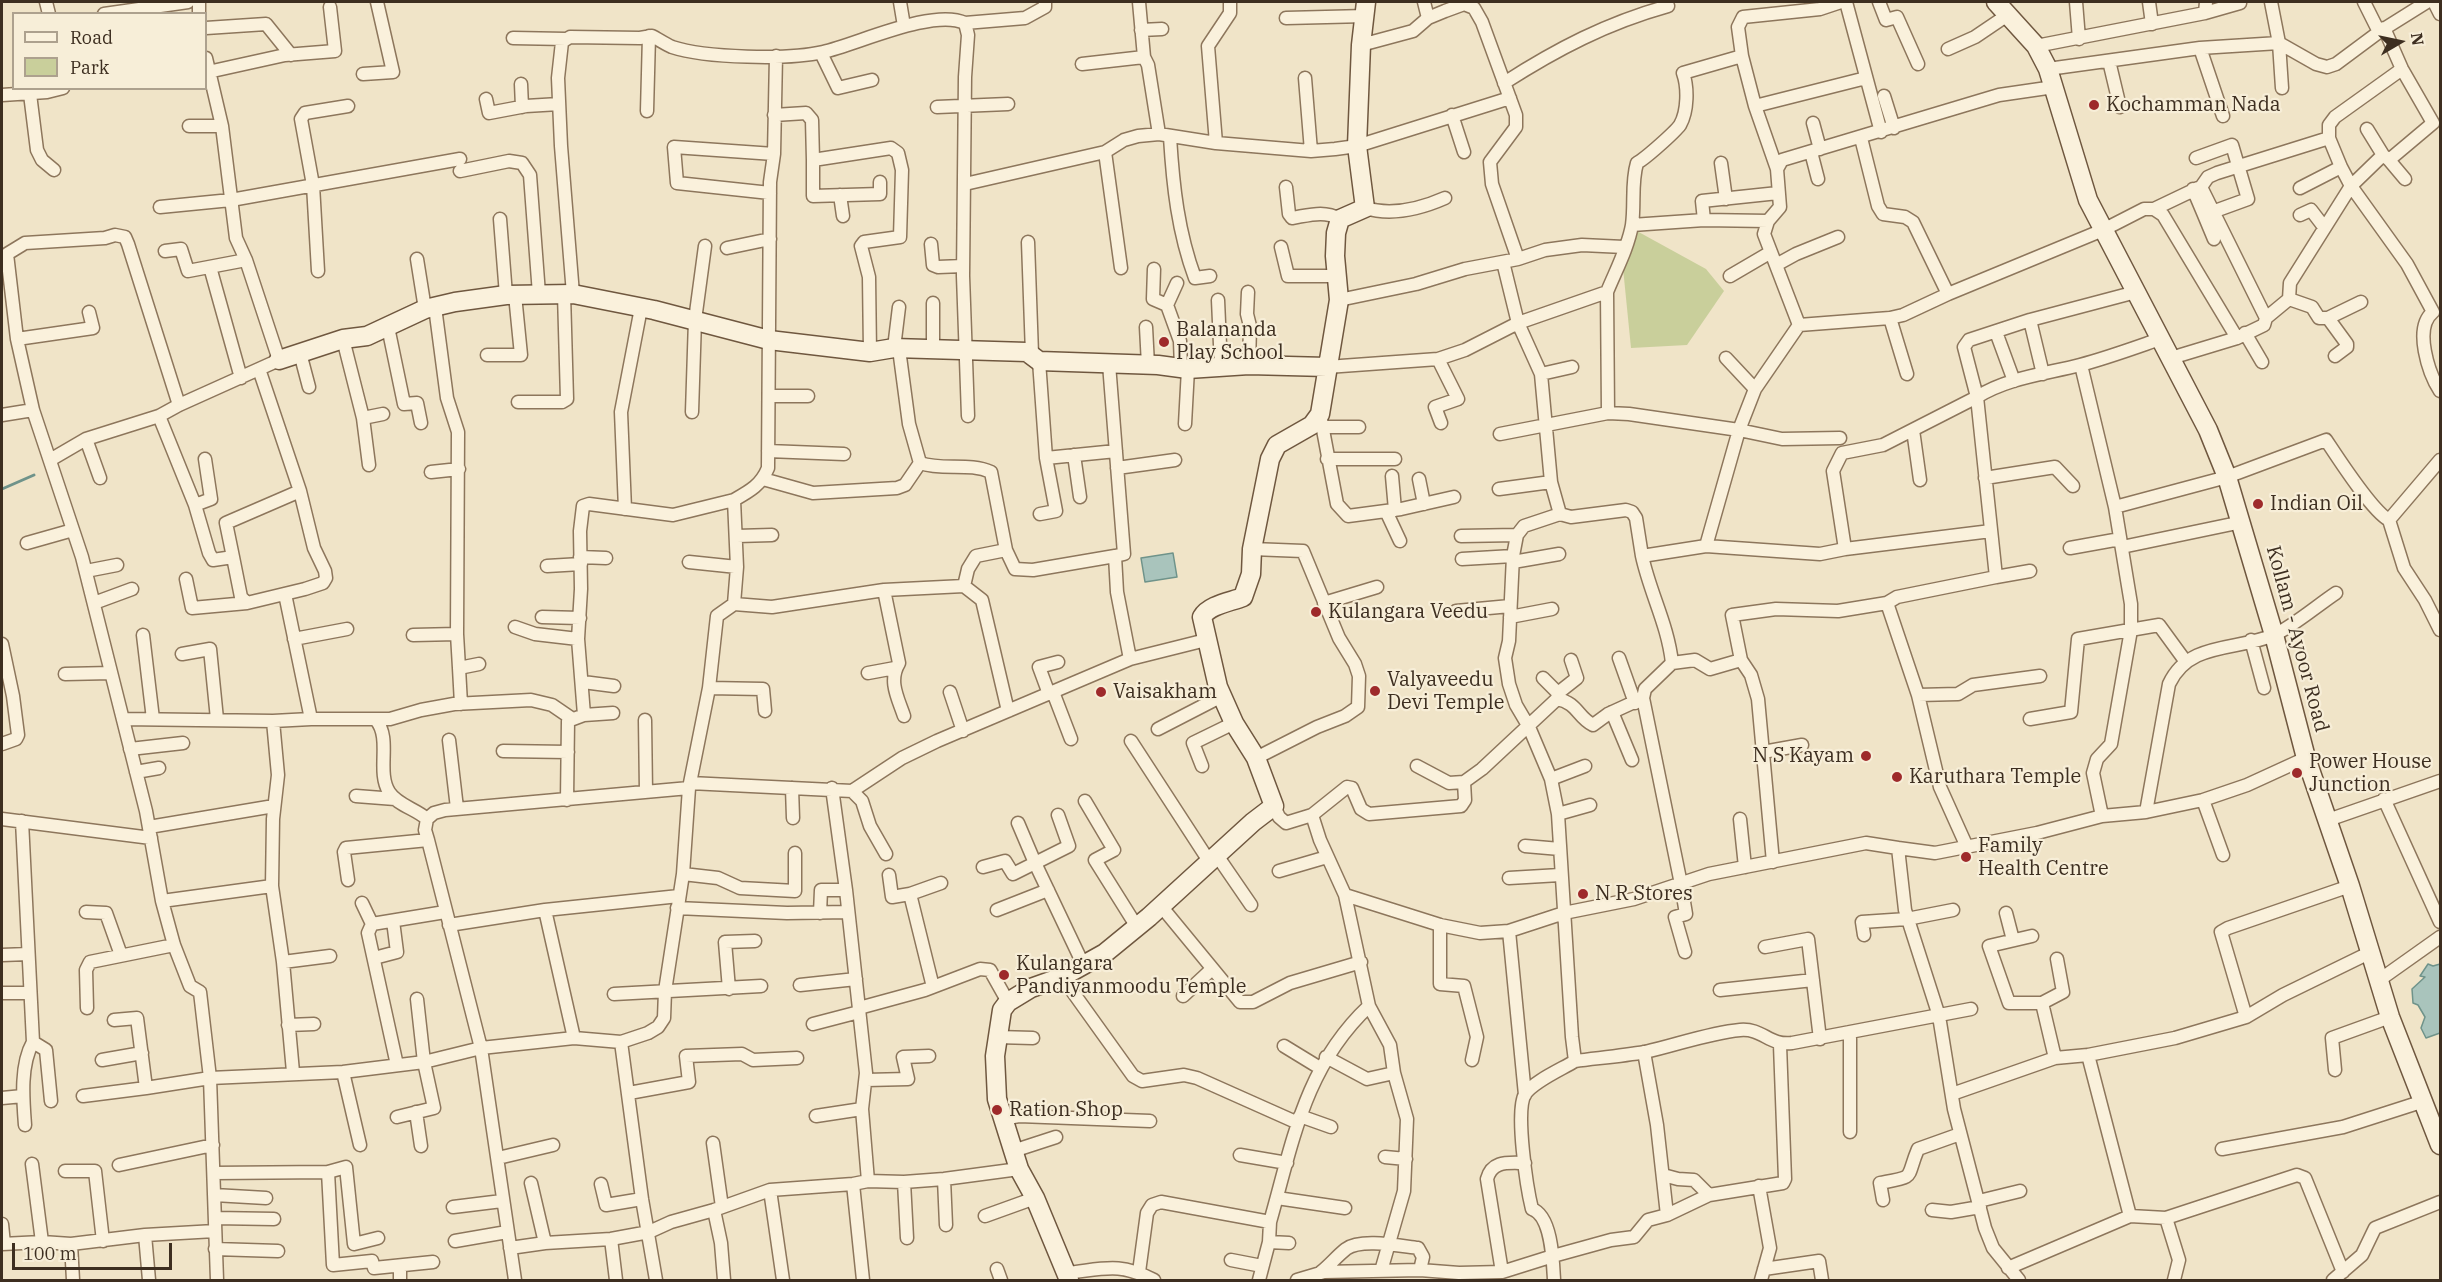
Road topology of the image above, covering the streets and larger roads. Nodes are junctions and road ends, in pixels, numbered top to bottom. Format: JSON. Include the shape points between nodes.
{"nodes":[{"id":1,"x":188,"y":2,"type":"edge"},
{"id":2,"x":376,"y":2,"type":"edge"},
{"id":3,"x":900,"y":2,"type":"edge"},
{"id":4,"x":1045,"y":2,"type":"edge"},
{"id":5,"x":1139,"y":2,"type":"edge"},
{"id":6,"x":1230,"y":2,"type":"edge"},
{"id":7,"x":1424,"y":2,"type":"edge"},
{"id":8,"x":1666,"y":2,"type":"edge"},
{"id":9,"x":1840,"y":2,"type":"edge"},
{"id":10,"x":1846,"y":2,"type":"edge"},
{"id":11,"x":1879,"y":2,"type":"edge"},
{"id":12,"x":2076,"y":2,"type":"edge"},
{"id":13,"x":2149,"y":2,"type":"edge"},
{"id":14,"x":2271,"y":2,"type":"edge"},
{"id":15,"x":2364,"y":2,"type":"edge"},
{"id":16,"x":2427,"y":2,"type":"edge"},
{"id":17,"x":2434,"y":2,"type":"edge"},
{"id":18,"x":2240,"y":3,"type":"edge"},
{"id":19,"x":1455,"y":5,"type":"edge"},
{"id":20,"x":2412,"y":6,"type":"edge"},
{"id":21,"x":330,"y":7,"type":"dead end"},
{"id":22,"x":2205,"y":7,"type":"edge"},
{"id":23,"x":2003,"y":8,"type":"edge"},
{"id":24,"x":1366,"y":9,"type":"edge"},
{"id":25,"x":118,"y":12,"type":"edge"},
{"id":26,"x":2440,"y":14,"type":"edge"},
{"id":27,"x":1286,"y":18,"type":"dead end"},
{"id":28,"x":1428,"y":18,"type":"junction"},
{"id":29,"x":965,"y":23,"type":"junction"},
{"id":30,"x":2152,"y":24,"type":"junction"},
{"id":31,"x":904,"y":26,"type":"junction"},
{"id":32,"x":207,"y":28,"type":"edge"},
{"id":33,"x":1162,"y":29,"type":"dead end"},
{"id":34,"x":1141,"y":30,"type":"junction"},
{"id":35,"x":2381,"y":30,"type":"junction"},
{"id":36,"x":649,"y":36,"type":"junction"},
{"id":37,"x":513,"y":38,"type":"dead end"},
{"id":38,"x":566,"y":39,"type":"junction"},
{"id":39,"x":2079,"y":39,"type":"junction"},
{"id":40,"x":2279,"y":43,"type":"junction"},
{"id":41,"x":1361,"y":45,"type":"junction"},
{"id":42,"x":2036,"y":46,"type":"junction"},
{"id":43,"x":2200,"y":48,"type":"junction"},
{"id":44,"x":1948,"y":49,"type":"dead end"},
{"id":45,"x":822,"y":52,"type":"junction"},
{"id":46,"x":291,"y":55,"type":"junction"},
{"id":47,"x":776,"y":56,"type":"junction"},
{"id":48,"x":1742,"y":56,"type":"junction"},
{"id":49,"x":1144,"y":57,"type":"junction"},
{"id":50,"x":2109,"y":61,"type":"junction"},
{"id":51,"x":1082,"y":64,"type":"dead end"},
{"id":52,"x":1918,"y":64,"type":"dead end"},
{"id":53,"x":207,"y":65,"type":"edge"},
{"id":54,"x":2048,"y":69,"type":"junction"},
{"id":55,"x":2402,"y":69,"type":"junction"},
{"id":56,"x":208,"y":72,"type":"junction"},
{"id":57,"x":363,"y":74,"type":"dead end"},
{"id":58,"x":1305,"y":78,"type":"dead end"},
{"id":59,"x":1866,"y":78,"type":"junction"},
{"id":60,"x":872,"y":80,"type":"dead end"},
{"id":61,"x":1504,"y":83,"type":"junction"},
{"id":62,"x":521,"y":84,"type":"dead end"},
{"id":63,"x":2054,"y":87,"type":"junction"},
{"id":64,"x":2282,"y":88,"type":"dead end"},
{"id":65,"x":47,"y":90,"type":"edge"},
{"id":66,"x":30,"y":94,"type":"junction"},
{"id":67,"x":2,"y":95,"type":"edge"},
{"id":68,"x":1884,"y":96,"type":"dead end"},
{"id":69,"x":1510,"y":98,"type":"junction"},
{"id":70,"x":486,"y":99,"type":"dead end"},
{"id":71,"x":559,"y":104,"type":"junction"},
{"id":72,"x":1008,"y":104,"type":"dead end"},
{"id":73,"x":348,"y":106,"type":"dead end"},
{"id":74,"x":964,"y":106,"type":"junction"},
{"id":75,"x":1755,"y":106,"type":"junction"},
{"id":76,"x":522,"y":107,"type":"junction"},
{"id":77,"x":937,"y":107,"type":"dead end"},
{"id":78,"x":2120,"y":107,"type":"dead end"},
{"id":79,"x":647,"y":111,"type":"dead end"},
{"id":80,"x":1452,"y":114,"type":"junction"},
{"id":81,"x":774,"y":115,"type":"junction"},
{"id":82,"x":2223,"y":116,"type":"dead end"},
{"id":83,"x":1813,"y":123,"type":"dead end"},
{"id":84,"x":189,"y":126,"type":"dead end"},
{"id":85,"x":222,"y":126,"type":"junction"},
{"id":86,"x":2437,"y":126,"type":"edge"},
{"id":87,"x":1894,"y":128,"type":"junction"},
{"id":88,"x":2367,"y":129,"type":"dead end"},
{"id":89,"x":1881,"y":132,"type":"junction"},
{"id":90,"x":1164,"y":136,"type":"junction"},
{"id":91,"x":1861,"y":138,"type":"junction"},
{"id":92,"x":2329,"y":138,"type":"junction"},
{"id":93,"x":1216,"y":143,"type":"junction"},
{"id":94,"x":1357,"y":146,"type":"junction"},
{"id":95,"x":1311,"y":151,"type":"junction"},
{"id":96,"x":1815,"y":151,"type":"junction"},
{"id":97,"x":1105,"y":152,"type":"junction"},
{"id":98,"x":1464,"y":152,"type":"dead end"},
{"id":99,"x":774,"y":153,"type":"junction"},
{"id":100,"x":2386,"y":157,"type":"junction"},
{"id":101,"x":2196,"y":158,"type":"dead end"},
{"id":102,"x":813,"y":160,"type":"junction"},
{"id":103,"x":1721,"y":163,"type":"dead end"},
{"id":104,"x":2239,"y":166,"type":"junction"},
{"id":105,"x":2341,"y":167,"type":"junction"},
{"id":106,"x":1777,"y":169,"type":"junction"},
{"id":107,"x":54,"y":170,"type":"dead end"},
{"id":108,"x":1818,"y":179,"type":"dead end"},
{"id":109,"x":2405,"y":179,"type":"dead end"},
{"id":110,"x":880,"y":182,"type":"dead end"},
{"id":111,"x":965,"y":184,"type":"junction"},
{"id":112,"x":313,"y":185,"type":"junction"},
{"id":113,"x":2351,"y":186,"type":"junction"},
{"id":114,"x":1286,"y":187,"type":"dead end"},
{"id":115,"x":2197,"y":188,"type":"junction"},
{"id":116,"x":2300,"y":188,"type":"dead end"},
{"id":117,"x":770,"y":193,"type":"junction"},
{"id":118,"x":1778,"y":193,"type":"junction"},
{"id":119,"x":840,"y":195,"type":"junction"},
{"id":120,"x":1445,"y":198,"type":"dead end"},
{"id":121,"x":1726,"y":199,"type":"junction"},
{"id":122,"x":231,"y":200,"type":"junction"},
{"id":123,"x":160,"y":207,"type":"dead end"},
{"id":124,"x":1365,"y":208,"type":"junction"},
{"id":125,"x":2154,"y":209,"type":"junction"},
{"id":126,"x":2209,"y":213,"type":"junction"},
{"id":127,"x":2300,"y":215,"type":"dead end"},
{"id":128,"x":843,"y":216,"type":"dead end"},
{"id":129,"x":500,"y":219,"type":"dead end"},
{"id":130,"x":1340,"y":219,"type":"junction"},
{"id":131,"x":1704,"y":220,"type":"junction"},
{"id":132,"x":1768,"y":221,"type":"junction"},
{"id":133,"x":1632,"y":225,"type":"junction"},
{"id":134,"x":2324,"y":227,"type":"junction"},
{"id":135,"x":2103,"y":230,"type":"junction"},
{"id":136,"x":1838,"y":237,"type":"dead end"},
{"id":137,"x":770,"y":239,"type":"junction"},
{"id":138,"x":2214,"y":239,"type":"dead end"},
{"id":139,"x":1028,"y":242,"type":"dead end"},
{"id":140,"x":931,"y":244,"type":"dead end"},
{"id":141,"x":705,"y":246,"type":"dead end"},
{"id":142,"x":1281,"y":247,"type":"dead end"},
{"id":143,"x":1624,"y":247,"type":"junction"},
{"id":144,"x":727,"y":248,"type":"dead end"},
{"id":145,"x":165,"y":251,"type":"dead end"},
{"id":146,"x":1771,"y":252,"type":"junction"},
{"id":147,"x":417,"y":259,"type":"dead end"},
{"id":148,"x":1518,"y":259,"type":"junction"},
{"id":149,"x":246,"y":260,"type":"junction"},
{"id":150,"x":1503,"y":262,"type":"junction"},
{"id":151,"x":1776,"y":265,"type":"junction"},
{"id":152,"x":963,"y":266,"type":"junction"},
{"id":153,"x":210,"y":267,"type":"junction"},
{"id":154,"x":1121,"y":268,"type":"dead end"},
{"id":155,"x":1154,"y":269,"type":"dead end"},
{"id":156,"x":318,"y":271,"type":"dead end"},
{"id":157,"x":1210,"y":276,"type":"dead end"},
{"id":158,"x":1338,"y":276,"type":"junction"},
{"id":159,"x":1731,"y":276,"type":"dead end"},
{"id":160,"x":1177,"y":283,"type":"dead end"},
{"id":161,"x":1248,"y":292,"type":"dead end"},
{"id":162,"x":1607,"y":292,"type":"junction"},
{"id":163,"x":2136,"y":292,"type":"junction"},
{"id":164,"x":539,"y":294,"type":"junction"},
{"id":165,"x":569,"y":294,"type":"junction"},
{"id":166,"x":1948,"y":294,"type":"junction"},
{"id":167,"x":511,"y":295,"type":"junction"},
{"id":168,"x":2289,"y":299,"type":"junction"},
{"id":169,"x":1218,"y":300,"type":"dead end"},
{"id":170,"x":1339,"y":300,"type":"junction"},
{"id":171,"x":2361,"y":302,"type":"dead end"},
{"id":172,"x":933,"y":303,"type":"dead end"},
{"id":173,"x":1167,"y":305,"type":"junction"},
{"id":174,"x":899,"y":307,"type":"dead end"},
{"id":175,"x":430,"y":308,"type":"junction"},
{"id":176,"x":641,"y":308,"type":"junction"},
{"id":177,"x":2437,"y":310,"type":"edge"},
{"id":178,"x":89,"y":312,"type":"dead end"},
{"id":179,"x":1890,"y":318,"type":"junction"},
{"id":180,"x":2266,"y":318,"type":"junction"},
{"id":181,"x":2328,"y":318,"type":"junction"},
{"id":182,"x":695,"y":320,"type":"junction"},
{"id":183,"x":2030,"y":320,"type":"junction"},
{"id":184,"x":1518,"y":323,"type":"junction"},
{"id":185,"x":1799,"y":325,"type":"junction"},
{"id":186,"x":388,"y":327,"type":"junction"},
{"id":187,"x":1146,"y":327,"type":"dead end"},
{"id":188,"x":1996,"y":332,"type":"junction"},
{"id":189,"x":2241,"y":335,"type":"junction"},
{"id":190,"x":16,"y":339,"type":"junction"},
{"id":191,"x":343,"y":339,"type":"junction"},
{"id":192,"x":2160,"y":339,"type":"junction"},
{"id":193,"x":769,"y":340,"type":"junction"},
{"id":194,"x":896,"y":349,"type":"junction"},
{"id":195,"x":933,"y":350,"type":"junction"},
{"id":196,"x":967,"y":351,"type":"junction"},
{"id":197,"x":870,"y":352,"type":"junction"},
{"id":198,"x":300,"y":353,"type":"junction"},
{"id":199,"x":487,"y":355,"type":"dead end"},
{"id":200,"x":2335,"y":356,"type":"dead end"},
{"id":201,"x":1036,"y":358,"type":"junction"},
{"id":202,"x":1726,"y":358,"type":"dead end"},
{"id":203,"x":2170,"y":358,"type":"junction"},
{"id":204,"x":1438,"y":359,"type":"junction"},
{"id":205,"x":279,"y":360,"type":"junction"},
{"id":206,"x":2262,"y":362,"type":"dead end"},
{"id":207,"x":1109,"y":364,"type":"junction"},
{"id":208,"x":1148,"y":365,"type":"junction"},
{"id":209,"x":1249,"y":365,"type":"junction"},
{"id":210,"x":2081,"y":365,"type":"junction"},
{"id":211,"x":1327,"y":367,"type":"junction"},
{"id":212,"x":1572,"y":367,"type":"dead end"},
{"id":213,"x":1184,"y":368,"type":"junction"},
{"id":214,"x":1221,"y":368,"type":"junction"},
{"id":215,"x":259,"y":369,"type":"junction"},
{"id":216,"x":1541,"y":374,"type":"junction"},
{"id":217,"x":1907,"y":374,"type":"dead end"},
{"id":218,"x":2043,"y":374,"type":"junction"},
{"id":219,"x":241,"y":378,"type":"junction"},
{"id":220,"x":2014,"y":381,"type":"junction"},
{"id":221,"x":309,"y":387,"type":"dead end"},
{"id":222,"x":1755,"y":389,"type":"junction"},
{"id":223,"x":2440,"y":391,"type":"edge"},
{"id":224,"x":769,"y":396,"type":"junction"},
{"id":225,"x":808,"y":396,"type":"dead end"},
{"id":226,"x":1977,"y":397,"type":"junction"},
{"id":227,"x":518,"y":402,"type":"dead end"},
{"id":228,"x":179,"y":405,"type":"junction"},
{"id":229,"x":33,"y":410,"type":"junction"},
{"id":230,"x":692,"y":412,"type":"dead end"},
{"id":231,"x":1608,"y":413,"type":"junction"},
{"id":232,"x":383,"y":414,"type":"dead end"},
{"id":233,"x":2,"y":415,"type":"edge"},
{"id":234,"x":159,"y":416,"type":"junction"},
{"id":235,"x":969,"y":416,"type":"dead end"},
{"id":236,"x":363,"y":418,"type":"junction"},
{"id":237,"x":1321,"y":421,"type":"junction"},
{"id":238,"x":421,"y":423,"type":"dead end"},
{"id":239,"x":1441,"y":423,"type":"dead end"},
{"id":240,"x":1185,"y":424,"type":"dead end"},
{"id":241,"x":1547,"y":424,"type":"junction"},
{"id":242,"x":1359,"y":427,"type":"dead end"},
{"id":243,"x":1739,"y":430,"type":"junction"},
{"id":244,"x":1913,"y":430,"type":"junction"},
{"id":245,"x":1500,"y":434,"type":"dead end"},
{"id":246,"x":1840,"y":438,"type":"dead end"},
{"id":247,"x":86,"y":439,"type":"junction"},
{"id":248,"x":768,"y":451,"type":"junction"},
{"id":249,"x":1116,"y":452,"type":"junction"},
{"id":250,"x":844,"y":454,"type":"dead end"},
{"id":251,"x":1074,"y":455,"type":"junction"},
{"id":252,"x":1046,"y":458,"type":"junction"},
{"id":253,"x":205,"y":459,"type":"dead end"},
{"id":254,"x":1327,"y":459,"type":"junction"},
{"id":255,"x":1395,"y":459,"type":"dead end"},
{"id":256,"x":50,"y":460,"type":"junction"},
{"id":257,"x":1175,"y":460,"type":"dead end"},
{"id":258,"x":2440,"y":460,"type":"edge"},
{"id":259,"x":920,"y":463,"type":"junction"},
{"id":260,"x":369,"y":465,"type":"dead end"},
{"id":261,"x":1117,"y":468,"type":"junction"},
{"id":262,"x":459,"y":469,"type":"junction"},
{"id":263,"x":431,"y":472,"type":"dead end"},
{"id":264,"x":1392,"y":476,"type":"dead end"},
{"id":265,"x":2227,"y":477,"type":"junction"},
{"id":266,"x":100,"y":478,"type":"dead end"},
{"id":267,"x":1985,"y":478,"type":"junction"},
{"id":268,"x":763,"y":479,"type":"junction"},
{"id":269,"x":1419,"y":479,"type":"dead end"},
{"id":270,"x":1920,"y":480,"type":"dead end"},
{"id":271,"x":1551,"y":482,"type":"junction"},
{"id":272,"x":2073,"y":486,"type":"dead end"},
{"id":273,"x":1499,"y":489,"type":"dead end"},
{"id":274,"x":300,"y":491,"type":"junction"},
{"id":275,"x":1080,"y":497,"type":"dead end"},
{"id":276,"x":1454,"y":497,"type":"dead end"},
{"id":277,"x":734,"y":500,"type":"junction"},
{"id":278,"x":1424,"y":504,"type":"junction"},
{"id":279,"x":195,"y":505,"type":"junction"},
{"id":280,"x":2115,"y":507,"type":"junction"},
{"id":281,"x":625,"y":509,"type":"junction"},
{"id":282,"x":1390,"y":511,"type":"junction"},
{"id":283,"x":1040,"y":514,"type":"dead end"},
{"id":284,"x":1560,"y":514,"type":"junction"},
{"id":285,"x":2389,"y":520,"type":"junction"},
{"id":286,"x":2242,"y":522,"type":"junction"},
{"id":287,"x":73,"y":530,"type":"junction"},
{"id":288,"x":1991,"y":531,"type":"junction"},
{"id":289,"x":772,"y":535,"type":"dead end"},
{"id":290,"x":1517,"y":535,"type":"junction"},
{"id":291,"x":737,"y":536,"type":"junction"},
{"id":292,"x":1461,"y":536,"type":"dead end"},
{"id":293,"x":1400,"y":541,"type":"dead end"},
{"id":294,"x":27,"y":543,"type":"dead end"},
{"id":295,"x":2121,"y":543,"type":"junction"},
{"id":296,"x":1706,"y":546,"type":"junction"},
{"id":297,"x":2070,"y":548,"type":"dead end"},
{"id":298,"x":1252,"y":549,"type":"junction"},
{"id":299,"x":1845,"y":549,"type":"junction"},
{"id":300,"x":1006,"y":550,"type":"junction"},
{"id":301,"x":1559,"y":554,"type":"dead end"},
{"id":302,"x":1115,"y":556,"type":"junction"},
{"id":303,"x":1642,"y":556,"type":"junction"},
{"id":304,"x":233,"y":557,"type":"junction"},
{"id":305,"x":606,"y":558,"type":"dead end"},
{"id":306,"x":1462,"y":559,"type":"dead end"},
{"id":307,"x":1513,"y":559,"type":"junction"},
{"id":308,"x":581,"y":560,"type":"junction"},
{"id":309,"x":689,"y":562,"type":"dead end"},
{"id":310,"x":117,"y":565,"type":"dead end"},
{"id":311,"x":547,"y":566,"type":"dead end"},
{"id":312,"x":737,"y":567,"type":"junction"},
{"id":313,"x":86,"y":571,"type":"junction"},
{"id":314,"x":2030,"y":571,"type":"dead end"},
{"id":315,"x":1996,"y":577,"type":"junction"},
{"id":316,"x":186,"y":579,"type":"dead end"},
{"id":317,"x":964,"y":586,"type":"junction"},
{"id":318,"x":1377,"y":587,"type":"dead end"},
{"id":319,"x":132,"y":589,"type":"dead end"},
{"id":320,"x":885,"y":590,"type":"junction"},
{"id":321,"x":2336,"y":593,"type":"dead end"},
{"id":322,"x":285,"y":594,"type":"junction"},
{"id":323,"x":94,"y":603,"type":"junction"},
{"id":324,"x":248,"y":603,"type":"junction"},
{"id":325,"x":1324,"y":603,"type":"junction"},
{"id":326,"x":1887,"y":603,"type":"junction"},
{"id":327,"x":734,"y":604,"type":"junction"},
{"id":328,"x":1552,"y":609,"type":"dead end"},
{"id":329,"x":1456,"y":611,"type":"dead end"},
{"id":330,"x":1510,"y":612,"type":"junction"},
{"id":331,"x":542,"y":617,"type":"dead end"},
{"id":332,"x":580,"y":618,"type":"junction"},
{"id":333,"x":515,"y":627,"type":"dead end"},
{"id":334,"x":347,"y":629,"type":"dead end"},
{"id":335,"x":2131,"y":630,"type":"junction"},
{"id":336,"x":2440,"y":630,"type":"edge"},
{"id":337,"x":457,"y":634,"type":"junction"},
{"id":338,"x":143,"y":635,"type":"dead end"},
{"id":339,"x":413,"y":635,"type":"dead end"},
{"id":340,"x":2274,"y":635,"type":"junction"},
{"id":341,"x":294,"y":639,"type":"junction"},
{"id":342,"x":578,"y":639,"type":"junction"},
{"id":343,"x":1206,"y":640,"type":"junction"},
{"id":344,"x":2251,"y":640,"type":"junction"},
{"id":345,"x":2,"y":644,"type":"edge"},
{"id":346,"x":182,"y":654,"type":"dead end"},
{"id":347,"x":1619,"y":658,"type":"dead end"},
{"id":348,"x":1130,"y":659,"type":"junction"},
{"id":349,"x":1571,"y":660,"type":"dead end"},
{"id":350,"x":1741,"y":660,"type":"junction"},
{"id":351,"x":1059,"y":662,"type":"dead end"},
{"id":352,"x":2186,"y":662,"type":"junction"},
{"id":353,"x":1672,"y":663,"type":"junction"},
{"id":354,"x":480,"y":664,"type":"dead end"},
{"id":355,"x":459,"y":668,"type":"junction"},
{"id":356,"x":895,"y":668,"type":"junction"},
{"id":357,"x":111,"y":673,"type":"junction"},
{"id":358,"x":868,"y":673,"type":"dead end"},
{"id":359,"x":65,"y":674,"type":"dead end"},
{"id":360,"x":2040,"y":676,"type":"dead end"},
{"id":361,"x":1543,"y":678,"type":"dead end"},
{"id":362,"x":583,"y":682,"type":"junction"},
{"id":363,"x":614,"y":686,"type":"dead end"},
{"id":364,"x":709,"y":688,"type":"junction"},
{"id":365,"x":2265,"y":688,"type":"dead end"},
{"id":366,"x":950,"y":692,"type":"dead end"},
{"id":367,"x":1051,"y":693,"type":"junction"},
{"id":368,"x":1918,"y":695,"type":"junction"},
{"id":369,"x":1222,"y":696,"type":"junction"},
{"id":370,"x":1558,"y":696,"type":"junction"},
{"id":371,"x":1639,"y":701,"type":"junction"},
{"id":372,"x":461,"y":704,"type":"junction"},
{"id":373,"x":765,"y":711,"type":"dead end"},
{"id":374,"x":1008,"y":711,"type":"junction"},
{"id":375,"x":1612,"y":712,"type":"junction"},
{"id":376,"x":613,"y":713,"type":"dead end"},
{"id":377,"x":585,"y":715,"type":"junction"},
{"id":378,"x":904,"y":716,"type":"dead end"},
{"id":379,"x":153,"y":718,"type":"junction"},
{"id":380,"x":571,"y":718,"type":"junction"},
{"id":381,"x":2030,"y":718,"type":"dead end"},
{"id":382,"x":123,"y":719,"type":"junction"},
{"id":383,"x":217,"y":719,"type":"junction"},
{"id":384,"x":311,"y":719,"type":"junction"},
{"id":385,"x":376,"y":720,"type":"junction"},
{"id":386,"x":645,"y":720,"type":"dead end"},
{"id":387,"x":273,"y":721,"type":"junction"},
{"id":388,"x":1234,"y":723,"type":"junction"},
{"id":389,"x":1528,"y":727,"type":"junction"},
{"id":390,"x":1158,"y":729,"type":"dead end"},
{"id":391,"x":963,"y":731,"type":"junction"},
{"id":392,"x":1071,"y":739,"type":"dead end"},
{"id":393,"x":449,"y":740,"type":"dead end"},
{"id":394,"x":1131,"y":741,"type":"dead end"},
{"id":395,"x":183,"y":743,"type":"dead end"},
{"id":396,"x":2,"y":744,"type":"edge"},
{"id":397,"x":1802,"y":745,"type":"dead end"},
{"id":398,"x":130,"y":749,"type":"junction"},
{"id":399,"x":503,"y":752,"type":"dead end"},
{"id":400,"x":568,"y":752,"type":"junction"},
{"id":401,"x":1763,"y":752,"type":"junction"},
{"id":402,"x":1256,"y":758,"type":"junction"},
{"id":403,"x":2306,"y":758,"type":"junction"},
{"id":404,"x":1632,"y":760,"type":"dead end"},
{"id":405,"x":1202,"y":766,"type":"dead end"},
{"id":406,"x":1417,"y":766,"type":"dead end"},
{"id":407,"x":1585,"y":766,"type":"dead end"},
{"id":408,"x":159,"y":768,"type":"dead end"},
{"id":409,"x":136,"y":772,"type":"junction"},
{"id":410,"x":1551,"y":779,"type":"junction"},
{"id":411,"x":2440,"y":781,"type":"edge"},
{"id":412,"x":1464,"y":782,"type":"junction"},
{"id":413,"x":689,"y":785,"type":"junction"},
{"id":414,"x":792,"y":788,"type":"junction"},
{"id":415,"x":832,"y":788,"type":"junction"},
{"id":416,"x":852,"y":791,"type":"junction"},
{"id":417,"x":646,"y":792,"type":"junction"},
{"id":418,"x":356,"y":796,"type":"dead end"},
{"id":419,"x":395,"y":799,"type":"junction"},
{"id":420,"x":2385,"y":799,"type":"junction"},
{"id":421,"x":567,"y":800,"type":"junction"},
{"id":422,"x":2203,"y":800,"type":"junction"},
{"id":423,"x":1085,"y":801,"type":"dead end"},
{"id":424,"x":1590,"y":805,"type":"dead end"},
{"id":425,"x":274,"y":806,"type":"junction"},
{"id":426,"x":1274,"y":806,"type":"junction"},
{"id":427,"x":457,"y":808,"type":"junction"},
{"id":428,"x":2146,"y":812,"type":"junction"},
{"id":429,"x":1558,"y":814,"type":"junction"},
{"id":430,"x":1058,"y":815,"type":"dead end"},
{"id":431,"x":1312,"y":815,"type":"junction"},
{"id":432,"x":2102,"y":816,"type":"junction"},
{"id":433,"x":2,"y":819,"type":"edge"},
{"id":434,"x":427,"y":819,"type":"junction"},
{"id":435,"x":793,"y":819,"type":"dead end"},
{"id":436,"x":1740,"y":819,"type":"dead end"},
{"id":437,"x":2328,"y":820,"type":"junction"},
{"id":438,"x":22,"y":821,"type":"junction"},
{"id":439,"x":1018,"y":823,"type":"dead end"},
{"id":440,"x":150,"y":832,"type":"junction"},
{"id":441,"x":428,"y":840,"type":"junction"},
{"id":442,"x":1525,"y":846,"type":"dead end"},
{"id":443,"x":1967,"y":847,"type":"junction"},
{"id":444,"x":1898,"y":848,"type":"junction"},
{"id":445,"x":1560,"y":849,"type":"junction"},
{"id":446,"x":795,"y":853,"type":"dead end"},
{"id":447,"x":886,"y":854,"type":"dead end"},
{"id":448,"x":2223,"y":855,"type":"dead end"},
{"id":449,"x":1213,"y":857,"type":"junction"},
{"id":450,"x":1327,"y":857,"type":"junction"},
{"id":451,"x":1773,"y":862,"type":"junction"},
{"id":452,"x":1035,"y":863,"type":"junction"},
{"id":453,"x":983,"y":867,"type":"dead end"},
{"id":454,"x":1745,"y":867,"type":"junction"},
{"id":455,"x":1279,"y":871,"type":"dead end"},
{"id":456,"x":682,"y":874,"type":"junction"},
{"id":457,"x":889,"y":875,"type":"dead end"},
{"id":458,"x":1560,"y":875,"type":"junction"},
{"id":459,"x":1509,"y":878,"type":"dead end"},
{"id":460,"x":348,"y":880,"type":"dead end"},
{"id":461,"x":941,"y":883,"type":"dead end"},
{"id":462,"x":1681,"y":884,"type":"junction"},
{"id":463,"x":272,"y":886,"type":"junction"},
{"id":464,"x":2350,"y":886,"type":"junction"},
{"id":465,"x":846,"y":890,"type":"junction"},
{"id":466,"x":1048,"y":890,"type":"junction"},
{"id":467,"x":910,"y":894,"type":"junction"},
{"id":468,"x":1345,"y":895,"type":"junction"},
{"id":469,"x":162,"y":902,"type":"junction"},
{"id":470,"x":677,"y":902,"type":"junction"},
{"id":471,"x":362,"y":903,"type":"dead end"},
{"id":472,"x":1251,"y":905,"type":"dead end"},
{"id":473,"x":1161,"y":906,"type":"junction"},
{"id":474,"x":545,"y":910,"type":"junction"},
{"id":475,"x":997,"y":910,"type":"dead end"},
{"id":476,"x":1953,"y":910,"type":"dead end"},
{"id":477,"x":86,"y":912,"type":"dead end"},
{"id":478,"x":445,"y":912,"type":"junction"},
{"id":479,"x":848,"y":912,"type":"junction"},
{"id":480,"x":820,"y":913,"type":"junction"},
{"id":481,"x":1564,"y":913,"type":"junction"},
{"id":482,"x":2006,"y":913,"type":"dead end"},
{"id":483,"x":1907,"y":919,"type":"junction"},
{"id":484,"x":393,"y":921,"type":"junction"},
{"id":485,"x":2440,"y":922,"type":"edge"},
{"id":486,"x":372,"y":924,"type":"junction"},
{"id":487,"x":449,"y":925,"type":"junction"},
{"id":488,"x":1440,"y":925,"type":"junction"},
{"id":489,"x":1137,"y":927,"type":"junction"},
{"id":490,"x":1509,"y":932,"type":"junction"},
{"id":491,"x":1864,"y":934,"type":"dead end"},
{"id":492,"x":2032,"y":936,"type":"dead end"},
{"id":493,"x":2440,"y":937,"type":"edge"},
{"id":494,"x":2013,"y":940,"type":"junction"},
{"id":495,"x":755,"y":941,"type":"dead end"},
{"id":496,"x":174,"y":945,"type":"junction"},
{"id":497,"x":1765,"y":947,"type":"dead end"},
{"id":498,"x":1684,"y":952,"type":"dead end"},
{"id":499,"x":2369,"y":953,"type":"junction"},
{"id":500,"x":28,"y":954,"type":"junction"},
{"id":501,"x":121,"y":955,"type":"junction"},
{"id":502,"x":2,"y":956,"type":"edge"},
{"id":503,"x":330,"y":956,"type":"dead end"},
{"id":504,"x":378,"y":957,"type":"dead end"},
{"id":505,"x":2057,"y":958,"type":"dead end"},
{"id":506,"x":284,"y":962,"type":"junction"},
{"id":507,"x":1361,"y":962,"type":"junction"},
{"id":508,"x":1083,"y":964,"type":"junction"},
{"id":509,"x":1212,"y":969,"type":"junction"},
{"id":510,"x":1062,"y":977,"type":"junction"},
{"id":511,"x":856,"y":980,"type":"junction"},
{"id":512,"x":1813,"y":980,"type":"junction"},
{"id":513,"x":2378,"y":981,"type":"junction"},
{"id":514,"x":800,"y":985,"type":"dead end"},
{"id":515,"x":761,"y":986,"type":"dead end"},
{"id":516,"x":933,"y":987,"type":"junction"},
{"id":517,"x":729,"y":989,"type":"junction"},
{"id":518,"x":1720,"y":990,"type":"dead end"},
{"id":519,"x":665,"y":991,"type":"junction"},
{"id":520,"x":2,"y":993,"type":"edge"},
{"id":521,"x":30,"y":993,"type":"junction"},
{"id":522,"x":614,"y":994,"type":"dead end"},
{"id":523,"x":1183,"y":996,"type":"dead end"},
{"id":524,"x":417,"y":999,"type":"dead end"},
{"id":525,"x":1008,"y":1002,"type":"junction"},
{"id":526,"x":2042,"y":1003,"type":"junction"},
{"id":527,"x":1369,"y":1006,"type":"junction"},
{"id":528,"x":87,"y":1008,"type":"dead end"},
{"id":529,"x":1971,"y":1009,"type":"dead end"},
{"id":530,"x":859,"y":1010,"type":"junction"},
{"id":531,"x":1939,"y":1016,"type":"junction"},
{"id":532,"x":2246,"y":1017,"type":"junction"},
{"id":533,"x":2390,"y":1017,"type":"junction"},
{"id":534,"x":114,"y":1020,"type":"dead end"},
{"id":535,"x":314,"y":1024,"type":"dead end"},
{"id":536,"x":813,"y":1024,"type":"dead end"},
{"id":537,"x":288,"y":1025,"type":"junction"},
{"id":538,"x":1851,"y":1032,"type":"junction"},
{"id":539,"x":997,"y":1037,"type":"junction"},
{"id":540,"x":574,"y":1038,"type":"junction"},
{"id":541,"x":1033,"y":1038,"type":"dead end"},
{"id":542,"x":1820,"y":1039,"type":"junction"},
{"id":543,"x":33,"y":1042,"type":"junction"},
{"id":544,"x":621,"y":1042,"type":"junction"},
{"id":545,"x":1780,"y":1045,"type":"junction"},
{"id":546,"x":1284,"y":1046,"type":"dead end"},
{"id":547,"x":480,"y":1048,"type":"junction"},
{"id":548,"x":1644,"y":1052,"type":"junction"},
{"id":549,"x":142,"y":1053,"type":"junction"},
{"id":550,"x":2088,"y":1055,"type":"junction"},
{"id":551,"x":929,"y":1056,"type":"dead end"},
{"id":552,"x":797,"y":1058,"type":"dead end"},
{"id":553,"x":2055,"y":1058,"type":"junction"},
{"id":554,"x":102,"y":1060,"type":"dead end"},
{"id":555,"x":1472,"y":1060,"type":"dead end"},
{"id":556,"x":1575,"y":1061,"type":"junction"},
{"id":557,"x":424,"y":1062,"type":"junction"},
{"id":558,"x":1323,"y":1063,"type":"junction"},
{"id":559,"x":397,"y":1065,"type":"junction"},
{"id":560,"x":2335,"y":1070,"type":"dead end"},
{"id":561,"x":293,"y":1072,"type":"junction"},
{"id":562,"x":343,"y":1072,"type":"junction"},
{"id":563,"x":1394,"y":1073,"type":"junction"},
{"id":564,"x":210,"y":1078,"type":"junction"},
{"id":565,"x":866,"y":1080,"type":"junction"},
{"id":566,"x":146,"y":1088,"type":"junction"},
{"id":567,"x":629,"y":1093,"type":"junction"},
{"id":568,"x":1952,"y":1094,"type":"junction"},
{"id":569,"x":1525,"y":1095,"type":"junction"},
{"id":570,"x":23,"y":1096,"type":"junction"},
{"id":571,"x":83,"y":1096,"type":"dead end"},
{"id":572,"x":2,"y":1098,"type":"edge"},
{"id":573,"x":51,"y":1101,"type":"dead end"},
{"id":574,"x":2424,"y":1101,"type":"junction"},
{"id":575,"x":862,"y":1109,"type":"junction"},
{"id":576,"x":416,"y":1112,"type":"junction"},
{"id":577,"x":816,"y":1116,"type":"dead end"},
{"id":578,"x":397,"y":1117,"type":"dead end"},
{"id":579,"x":1002,"y":1119,"type":"junction"},
{"id":580,"x":1299,"y":1120,"type":"junction"},
{"id":581,"x":1150,"y":1121,"type":"dead end"},
{"id":582,"x":25,"y":1125,"type":"dead end"},
{"id":583,"x":1331,"y":1127,"type":"dead end"},
{"id":584,"x":1850,"y":1132,"type":"dead end"},
{"id":585,"x":1960,"y":1134,"type":"junction"},
{"id":586,"x":1056,"y":1137,"type":"dead end"},
{"id":587,"x":713,"y":1143,"type":"dead end"},
{"id":588,"x":213,"y":1145,"type":"junction"},
{"id":589,"x":360,"y":1145,"type":"dead end"},
{"id":590,"x":553,"y":1145,"type":"dead end"},
{"id":591,"x":2440,"y":1145,"type":"edge"},
{"id":592,"x":421,"y":1146,"type":"dead end"},
{"id":593,"x":2222,"y":1149,"type":"dead end"},
{"id":594,"x":1013,"y":1151,"type":"junction"},
{"id":595,"x":1240,"y":1155,"type":"dead end"},
{"id":596,"x":1385,"y":1157,"type":"dead end"},
{"id":597,"x":498,"y":1158,"type":"junction"},
{"id":598,"x":1406,"y":1159,"type":"junction"},
{"id":599,"x":1287,"y":1163,"type":"junction"},
{"id":600,"x":1525,"y":1163,"type":"junction"},
{"id":601,"x":32,"y":1164,"type":"dead end"},
{"id":602,"x":119,"y":1165,"type":"dead end"},
{"id":603,"x":1018,"y":1169,"type":"junction"},
{"id":604,"x":65,"y":1172,"type":"dead end"},
{"id":605,"x":328,"y":1172,"type":"junction"},
{"id":606,"x":214,"y":1173,"type":"junction"},
{"id":607,"x":1663,"y":1175,"type":"junction"},
{"id":608,"x":944,"y":1179,"type":"junction"},
{"id":609,"x":868,"y":1181,"type":"junction"},
{"id":610,"x":904,"y":1182,"type":"junction"},
{"id":611,"x":531,"y":1184,"type":"dead end"},
{"id":612,"x":600,"y":1184,"type":"dead end"},
{"id":613,"x":853,"y":1184,"type":"junction"},
{"id":614,"x":1759,"y":1186,"type":"junction"},
{"id":615,"x":770,"y":1190,"type":"junction"},
{"id":616,"x":2020,"y":1191,"type":"dead end"},
{"id":617,"x":214,"y":1195,"type":"junction"},
{"id":618,"x":1709,"y":1195,"type":"junction"},
{"id":619,"x":266,"y":1198,"type":"dead end"},
{"id":620,"x":1035,"y":1198,"type":"junction"},
{"id":621,"x":1277,"y":1198,"type":"junction"},
{"id":622,"x":642,"y":1199,"type":"junction"},
{"id":623,"x":1883,"y":1200,"type":"dead end"},
{"id":624,"x":502,"y":1202,"type":"junction"},
{"id":625,"x":2440,"y":1202,"type":"edge"},
{"id":626,"x":1980,"y":1204,"type":"junction"},
{"id":627,"x":453,"y":1207,"type":"dead end"},
{"id":628,"x":1345,"y":1208,"type":"dead end"},
{"id":629,"x":718,"y":1209,"type":"junction"},
{"id":630,"x":1932,"y":1210,"type":"dead end"},
{"id":631,"x":1667,"y":1215,"type":"junction"},
{"id":632,"x":986,"y":1216,"type":"dead end"},
{"id":633,"x":2130,"y":1216,"type":"junction"},
{"id":634,"x":214,"y":1218,"type":"junction"},
{"id":635,"x":2166,"y":1218,"type":"junction"},
{"id":636,"x":274,"y":1219,"type":"dead end"},
{"id":637,"x":1270,"y":1222,"type":"junction"},
{"id":638,"x":2,"y":1224,"type":"edge"},
{"id":639,"x":946,"y":1226,"type":"dead end"},
{"id":640,"x":215,"y":1231,"type":"junction"},
{"id":641,"x":507,"y":1232,"type":"junction"},
{"id":642,"x":649,"y":1232,"type":"junction"},
{"id":643,"x":145,"y":1235,"type":"junction"},
{"id":644,"x":907,"y":1238,"type":"dead end"},
{"id":645,"x":378,"y":1239,"type":"dead end"},
{"id":646,"x":611,"y":1239,"type":"junction"},
{"id":647,"x":455,"y":1240,"type":"dead end"},
{"id":648,"x":103,"y":1241,"type":"junction"},
{"id":649,"x":42,"y":1242,"type":"junction"},
{"id":650,"x":1269,"y":1242,"type":"junction"},
{"id":651,"x":1289,"y":1242,"type":"dead end"},
{"id":652,"x":545,"y":1243,"type":"junction"},
{"id":653,"x":3,"y":1244,"type":"edge"},
{"id":654,"x":71,"y":1244,"type":"junction"},
{"id":655,"x":1390,"y":1244,"type":"junction"},
{"id":656,"x":510,"y":1248,"type":"junction"},
{"id":657,"x":215,"y":1249,"type":"junction"},
{"id":658,"x":278,"y":1251,"type":"dead end"},
{"id":659,"x":1552,"y":1256,"type":"junction"},
{"id":660,"x":1231,"y":1260,"type":"dead end"},
{"id":661,"x":433,"y":1262,"type":"dead end"},
{"id":662,"x":400,"y":1266,"type":"junction"},
{"id":663,"x":1262,"y":1266,"type":"junction"},
{"id":664,"x":2008,"y":1268,"type":"junction"},
{"id":665,"x":1420,"y":1270,"type":"junction"},
{"id":666,"x":1382,"y":1271,"type":"junction"},
{"id":667,"x":1139,"y":1272,"type":"junction"},
{"id":668,"x":1321,"y":1272,"type":"junction"},
{"id":669,"x":1502,"y":1272,"type":"junction"},
{"id":670,"x":2343,"y":1272,"type":"junction"},
{"id":671,"x":1406,"y":1275,"type":"edge"},
{"id":672,"x":1763,"y":1275,"type":"edge"},
{"id":673,"x":1068,"y":1277,"type":"edge"},
{"id":674,"x":73,"y":1281,"type":"edge"},
{"id":675,"x":149,"y":1281,"type":"edge"},
{"id":676,"x":217,"y":1281,"type":"edge"},
{"id":677,"x":400,"y":1281,"type":"edge"},
{"id":678,"x":515,"y":1281,"type":"edge"},
{"id":679,"x":616,"y":1281,"type":"edge"},
{"id":680,"x":656,"y":1281,"type":"edge"},
{"id":681,"x":724,"y":1281,"type":"edge"},
{"id":682,"x":783,"y":1281,"type":"edge"},
{"id":683,"x":863,"y":1281,"type":"edge"},
{"id":684,"x":1154,"y":1281,"type":"edge"},
{"id":685,"x":1259,"y":1281,"type":"edge"},
{"id":686,"x":1297,"y":1281,"type":"edge"},
{"id":687,"x":1554,"y":1281,"type":"edge"},
{"id":688,"x":1822,"y":1281,"type":"edge"},
{"id":689,"x":2019,"y":1281,"type":"edge"},
{"id":690,"x":2174,"y":1281,"type":"edge"},
{"id":691,"x":2333,"y":1281,"type":"edge"}],
"edges":[{"from":1,"to":25,"type":"street"},
{"from":2,"to":57,"type":"street","via":[[393,72]]},
{"from":3,"to":31,"type":"street"},
{"from":4,"to":29,"type":"street","via":[[1045,7],[1025,18]]},
{"from":5,"to":34,"type":"street"},
{"from":6,"to":93,"type":"street","via":[[1230,13],[1208,46]]},
{"from":7,"to":28,"type":"street"},
{"from":8,"to":61,"type":"street","via":[[1668,6],[1585,35]]},
{"from":9,"to":48,"type":"street","via":[[1820,9],[1743,17],[1738,27]]},
{"from":10,"to":59,"type":"street"},
{"from":11,"to":52,"type":"street","via":[[1887,20],[1898,17]]},
{"from":12,"to":39,"type":"street"},
{"from":13,"to":30,"type":"street"},
{"from":14,"to":40,"type":"street"},
{"from":15,"to":35,"type":"street"},
{"from":16,"to":20,"type":"street"},
{"from":17,"to":26,"type":"street"},
{"from":18,"to":22,"type":"street"},
{"from":19,"to":28,"type":"street"},
{"from":19,"to":61,"type":"street","via":[[1474,8]]},
{"from":20,"to":35,"type":"street"},
{"from":21,"to":46,"type":"street","via":[[335,51]]},
{"from":22,"to":30,"type":"street"},
{"from":23,"to":42,"type":"street","name":"Kollam - Ayoor Road"},
{"from":23,"to":44,"type":"street","via":[[1975,37]]},
{"from":24,"to":27,"type":"street"},
{"from":24,"to":41,"type":"street"},
{"from":28,"to":41,"type":"street","via":[[1413,31]]},
{"from":29,"to":31,"type":"street","via":[[944,19]]},
{"from":29,"to":74,"type":"street","via":[[968,35]]},
{"from":30,"to":39,"type":"street"},
{"from":31,"to":45,"type":"street"},
{"from":32,"to":46,"type":"street","via":[[266,24]]},
{"from":33,"to":34,"type":"street"},
{"from":34,"to":49,"type":"street"},
{"from":35,"to":40,"type":"street","via":[[2327,67]]},
{"from":35,"to":55,"type":"street"},
{"from":36,"to":38,"type":"street"},
{"from":36,"to":47,"type":"street","via":[[673,47],[741,57]]},
{"from":36,"to":79,"type":"street"},
{"from":37,"to":38,"type":"street"},
{"from":38,"to":71,"type":"street","via":[[560,48]]},
{"from":39,"to":42,"type":"street"},
{"from":40,"to":43,"type":"street"},
{"from":40,"to":64,"type":"street"},
{"from":41,"to":94,"type":"street"},
{"from":42,"to":54,"type":"street","name":"Kollam - Ayoor Road"},
{"from":43,"to":50,"type":"street"},
{"from":43,"to":82,"type":"street"},
{"from":45,"to":47,"type":"street"},
{"from":45,"to":60,"type":"street","via":[[838,88]]},
{"from":46,"to":56,"type":"street"},
{"from":47,"to":81,"type":"street"},
{"from":48,"to":75,"type":"street"},
{"from":48,"to":133,"type":"street","via":[[1683,73],[1686,102],[1680,124],[1637,163]]},
{"from":49,"to":51,"type":"street"},
{"from":49,"to":90,"type":"street"},
{"from":50,"to":54,"type":"street"},
{"from":50,"to":78,"type":"street"},
{"from":53,"to":56,"type":"street"},
{"from":54,"to":63,"type":"street","name":"Kollam - Ayoor Road"},
{"from":55,"to":86,"type":"street"},
{"from":55,"to":92,"type":"street","via":[[2335,117],[2329,125]]},
{"from":56,"to":85,"type":"street"},
{"from":58,"to":95,"type":"street"},
{"from":59,"to":75,"type":"street"},
{"from":59,"to":89,"type":"street"},
{"from":61,"to":69,"type":"street"},
{"from":62,"to":76,"type":"street"},
{"from":63,"to":87,"type":"street","via":[[1999,95]]},
{"from":63,"to":135,"type":"street","name":"Kollam - Ayoor Road","via":[[2088,200]]},
{"from":65,"to":66,"type":"street"},
{"from":66,"to":67,"type":"street"},
{"from":66,"to":107,"type":"street","via":[[37,150]]},
{"from":68,"to":87,"type":"street"},
{"from":69,"to":80,"type":"street"},
{"from":69,"to":148,"type":"street","via":[[1516,127],[1490,162],[1492,184]]},
{"from":70,"to":76,"type":"street","via":[[489,113]]},
{"from":71,"to":76,"type":"street"},
{"from":71,"to":165,"type":"street"},
{"from":72,"to":74,"type":"street"},
{"from":73,"to":112,"type":"street","via":[[305,113],[301,119]]},
{"from":74,"to":77,"type":"street"},
{"from":74,"to":111,"type":"street"},
{"from":75,"to":106,"type":"street"},
{"from":80,"to":94,"type":"street"},
{"from":80,"to":98,"type":"street"},
{"from":81,"to":99,"type":"street"},
{"from":81,"to":102,"type":"street","via":[[806,113],[812,120]]},
{"from":83,"to":96,"type":"street"},
{"from":84,"to":85,"type":"street"},
{"from":85,"to":122,"type":"street"},
{"from":86,"to":100,"type":"street"},
{"from":87,"to":89,"type":"street"},
{"from":88,"to":100,"type":"street"},
{"from":89,"to":91,"type":"street"},
{"from":90,"to":93,"type":"street"},
{"from":90,"to":97,"type":"street","via":[[1138,136]]},
{"from":90,"to":157,"type":"street","via":[[1186,254],[1195,278]]},
{"from":91,"to":96,"type":"street"},
{"from":91,"to":166,"type":"street","via":[[1878,206],[1883,214],[1913,222]]},
{"from":92,"to":104,"type":"street"},
{"from":92,"to":105,"type":"street"},
{"from":93,"to":95,"type":"street"},
{"from":94,"to":95,"type":"street"},
{"from":94,"to":124,"type":"street"},
{"from":96,"to":106,"type":"street","via":[[1782,160]]},
{"from":96,"to":108,"type":"street"},
{"from":97,"to":111,"type":"street"},
{"from":97,"to":154,"type":"street"},
{"from":99,"to":117,"type":"street"},
{"from":99,"to":117,"type":"street","via":[[674,147],[677,183]]},
{"from":100,"to":109,"type":"street"},
{"from":100,"to":113,"type":"street"},
{"from":101,"to":104,"type":"street","via":[[2232,146]]},
{"from":102,"to":119,"type":"street","via":[[813,196]]},
{"from":102,"to":197,"type":"street","via":[[891,148],[898,153],[900,237],[864,242],[861,246],[869,277]]},
{"from":103,"to":121,"type":"street"},
{"from":104,"to":115,"type":"street","via":[[2208,177]]},
{"from":104,"to":126,"type":"street","via":[[2248,199]]},
{"from":105,"to":113,"type":"street"},
{"from":105,"to":116,"type":"street"},
{"from":106,"to":118,"type":"street"},
{"from":110,"to":119,"type":"street","via":[[880,194]]},
{"from":111,"to":152,"type":"street"},
{"from":112,"to":122,"type":"street"},
{"from":112,"to":156,"type":"street"},
{"from":112,"to":164,"type":"street","via":[[460,165],[522,163],[530,175]]},
{"from":113,"to":134,"type":"street"},
{"from":113,"to":177,"type":"street"},
{"from":114,"to":130,"type":"street","via":[[1292,218],[1330,213]]},
{"from":115,"to":125,"type":"street"},
{"from":115,"to":126,"type":"street"},
{"from":117,"to":137,"type":"street"},
{"from":118,"to":121,"type":"street"},
{"from":118,"to":132,"type":"street","via":[[1780,207]]},
{"from":119,"to":128,"type":"street"},
{"from":120,"to":124,"type":"street","via":[[1424,207],[1397,211]]},
{"from":121,"to":131,"type":"street","via":[[1702,201]]},
{"from":122,"to":123,"type":"street"},
{"from":122,"to":149,"type":"street","via":[[236,238]]},
{"from":124,"to":130,"type":"street"},
{"from":125,"to":135,"type":"street","via":[[2144,209]]},
{"from":125,"to":189,"type":"street","via":[[2169,223]]},
{"from":126,"to":138,"type":"street"},
{"from":126,"to":180,"type":"street"},
{"from":127,"to":134,"type":"street","via":[[2311,210]]},
{"from":129,"to":167,"type":"street"},
{"from":130,"to":158,"type":"street","via":[[1336,245]]},
{"from":131,"to":132,"type":"street"},
{"from":131,"to":133,"type":"street"},
{"from":132,"to":146,"type":"street","via":[[1764,234]]},
{"from":133,"to":143,"type":"street"},
{"from":134,"to":168,"type":"street","via":[[2290,283]]},
{"from":135,"to":163,"type":"street","name":"Kollam - Ayoor Road"},
{"from":135,"to":166,"type":"street"},
{"from":136,"to":151,"type":"street"},
{"from":137,"to":144,"type":"street"},
{"from":137,"to":193,"type":"street"},
{"from":139,"to":201,"type":"street"},
{"from":140,"to":152,"type":"street","via":[[933,264]]},
{"from":141,"to":182,"type":"street"},
{"from":142,"to":158,"type":"street","via":[[1288,276]]},
{"from":143,"to":148,"type":"street","via":[[1582,245],[1545,250]]},
{"from":143,"to":162,"type":"street"},
{"from":145,"to":153,"type":"street","via":[[181,249],[188,271]]},
{"from":146,"to":151,"type":"street"},
{"from":146,"to":159,"type":"street"},
{"from":147,"to":175,"type":"street"},
{"from":148,"to":150,"type":"street"},
{"from":149,"to":153,"type":"street"},
{"from":149,"to":205,"type":"street"},
{"from":150,"to":170,"type":"street"},
{"from":150,"to":184,"type":"street"},
{"from":151,"to":185,"type":"street"},
{"from":152,"to":196,"type":"street"},
{"from":153,"to":219,"type":"street"},
{"from":155,"to":173,"type":"street","via":[[1153,299]]},
{"from":158,"to":170,"type":"street"},
{"from":160,"to":173,"type":"street"},
{"from":161,"to":209,"type":"street"},
{"from":162,"to":184,"type":"street"},
{"from":162,"to":231,"type":"street"},
{"from":163,"to":183,"type":"street"},
{"from":163,"to":192,"type":"street","name":"Kollam - Ayoor Road"},
{"from":164,"to":165,"type":"street"},
{"from":164,"to":167,"type":"street"},
{"from":165,"to":176,"type":"street"},
{"from":165,"to":227,"type":"street","via":[[567,399]]},
{"from":166,"to":179,"type":"street"},
{"from":167,"to":175,"type":"street"},
{"from":167,"to":199,"type":"street","via":[[521,355]]},
{"from":168,"to":180,"type":"street"},
{"from":168,"to":181,"type":"street","via":[[2312,307],[2319,318]]},
{"from":169,"to":214,"type":"street"},
{"from":170,"to":211,"type":"street"},
{"from":171,"to":181,"type":"street"},
{"from":172,"to":195,"type":"street"},
{"from":173,"to":213,"type":"street","via":[[1180,341]]},
{"from":174,"to":194,"type":"street"},
{"from":175,"to":186,"type":"street"},
{"from":175,"to":262,"type":"street","via":[[447,398],[458,432]]},
{"from":176,"to":182,"type":"street"},
{"from":176,"to":281,"type":"street","via":[[621,412]]},
{"from":177,"to":223,"type":"street","via":[[2428,316],[2425,353]]},
{"from":178,"to":190,"type":"street","via":[[93,328]]},
{"from":179,"to":185,"type":"street"},
{"from":179,"to":217,"type":"street"},
{"from":180,"to":189,"type":"street","via":[[2264,325]]},
{"from":181,"to":200,"type":"street","via":[[2347,344]]},
{"from":182,"to":193,"type":"street"},
{"from":182,"to":230,"type":"street"},
{"from":183,"to":188,"type":"street"},
{"from":183,"to":218,"type":"street"},
{"from":184,"to":204,"type":"street"},
{"from":184,"to":216,"type":"street"},
{"from":185,"to":222,"type":"street"},
{"from":186,"to":191,"type":"street","via":[[367,336]]},
{"from":186,"to":238,"type":"street","via":[[404,404],[417,403]]},
{"from":187,"to":208,"type":"street"},
{"from":188,"to":220,"type":"street"},
{"from":188,"to":226,"type":"street","via":[[1969,340],[1964,347]]},
{"from":189,"to":203,"type":"street"},
{"from":189,"to":206,"type":"street"},
{"from":190,"to":228,"type":"street","via":[[8,254],[25,243],[124,237]]},
{"from":190,"to":229,"type":"street"},
{"from":191,"to":198,"type":"street"},
{"from":191,"to":236,"type":"street"},
{"from":192,"to":203,"type":"street","name":"Kollam - Ayoor Road"},
{"from":192,"to":210,"type":"street"},
{"from":193,"to":197,"type":"street"},
{"from":193,"to":224,"type":"street"},
{"from":194,"to":195,"type":"street"},
{"from":194,"to":197,"type":"street"},
{"from":194,"to":259,"type":"street"},
{"from":195,"to":196,"type":"street"},
{"from":196,"to":201,"type":"street","via":[[1027,352]]},
{"from":196,"to":235,"type":"street"},
{"from":198,"to":205,"type":"street"},
{"from":198,"to":221,"type":"street"},
{"from":201,"to":207,"type":"street"},
{"from":201,"to":252,"type":"street"},
{"from":202,"to":222,"type":"street"},
{"from":203,"to":265,"type":"street","name":"Kollam - Ayoor Road","via":[[2208,430]]},
{"from":204,"to":211,"type":"street"},
{"from":204,"to":239,"type":"street","via":[[1458,399],[1435,407]]},
{"from":205,"to":215,"type":"street"},
{"from":207,"to":208,"type":"street"},
{"from":207,"to":249,"type":"street"},
{"from":208,"to":213,"type":"street"},
{"from":209,"to":211,"type":"street"},
{"from":209,"to":214,"type":"street"},
{"from":210,"to":218,"type":"street"},
{"from":210,"to":280,"type":"street"},
{"from":211,"to":237,"type":"street"},
{"from":212,"to":216,"type":"street"},
{"from":213,"to":214,"type":"street"},
{"from":213,"to":240,"type":"street"},
{"from":215,"to":219,"type":"street"},
{"from":215,"to":274,"type":"street"},
{"from":216,"to":241,"type":"street"},
{"from":218,"to":220,"type":"street"},
{"from":219,"to":228,"type":"street"},
{"from":220,"to":226,"type":"street"},
{"from":222,"to":243,"type":"street"},
{"from":224,"to":225,"type":"street"},
{"from":224,"to":248,"type":"street"},
{"from":226,"to":244,"type":"street"},
{"from":226,"to":267,"type":"street"},
{"from":228,"to":234,"type":"street"},
{"from":229,"to":233,"type":"street"},
{"from":229,"to":256,"type":"street"},
{"from":231,"to":241,"type":"street"},
{"from":231,"to":243,"type":"street"},
{"from":232,"to":236,"type":"street"},
{"from":234,"to":247,"type":"street"},
{"from":234,"to":279,"type":"street"},
{"from":236,"to":260,"type":"street"},
{"from":237,"to":242,"type":"street"},
{"from":237,"to":254,"type":"street"},
{"from":237,"to":298,"type":"street","via":[[1277,445],[1270,459]]},
{"from":241,"to":245,"type":"street"},
{"from":241,"to":271,"type":"street"},
{"from":243,"to":246,"type":"street","via":[[1782,439]]},
{"from":243,"to":296,"type":"street"},
{"from":244,"to":270,"type":"street"},
{"from":244,"to":299,"type":"street","via":[[1883,444],[1842,453],[1837,460],[1833,471]]},
{"from":247,"to":256,"type":"street"},
{"from":247,"to":266,"type":"street"},
{"from":248,"to":250,"type":"street"},
{"from":248,"to":268,"type":"street"},
{"from":249,"to":251,"type":"street"},
{"from":249,"to":261,"type":"street"},
{"from":251,"to":252,"type":"street"},
{"from":251,"to":275,"type":"street"},
{"from":252,"to":283,"type":"street","via":[[1056,512]]},
{"from":253,"to":279,"type":"street","via":[[211,499]]},
{"from":254,"to":255,"type":"street"},
{"from":254,"to":282,"type":"street","via":[[1337,504],[1348,516]]},
{"from":256,"to":287,"type":"street"},
{"from":257,"to":261,"type":"street"},
{"from":258,"to":285,"type":"street"},
{"from":259,"to":268,"type":"street","via":[[905,485],[897,488],[820,494]]},
{"from":259,"to":300,"type":"street","via":[[976,466],[991,472]]},
{"from":261,"to":302,"type":"street","via":[[1124,554]]},
{"from":262,"to":263,"type":"street"},
{"from":262,"to":337,"type":"street"},
{"from":264,"to":282,"type":"street"},
{"from":265,"to":280,"type":"street"},
{"from":265,"to":285,"type":"street","via":[[2326,440]]},
{"from":265,"to":286,"type":"street","name":"Kollam - Ayoor Road"},
{"from":267,"to":272,"type":"street","via":[[2055,467]]},
{"from":267,"to":288,"type":"street"},
{"from":268,"to":277,"type":"street"},
{"from":269,"to":278,"type":"street"},
{"from":271,"to":273,"type":"street"},
{"from":271,"to":284,"type":"street"},
{"from":274,"to":304,"type":"street","via":[[226,524]]},
{"from":274,"to":322,"type":"street","via":[[326,578],[323,583]]},
{"from":276,"to":278,"type":"street"},
{"from":277,"to":281,"type":"street","via":[[673,515]]},
{"from":277,"to":291,"type":"street"},
{"from":278,"to":282,"type":"street"},
{"from":279,"to":304,"type":"street","via":[[213,560]]},
{"from":280,"to":295,"type":"street"},
{"from":281,"to":308,"type":"street","via":[[583,506]]},
{"from":282,"to":293,"type":"street"},
{"from":284,"to":290,"type":"street","via":[[1524,526]]},
{"from":284,"to":303,"type":"street","via":[[1571,517],[1632,512]]},
{"from":285,"to":336,"type":"street","via":[[2404,568]]},
{"from":286,"to":295,"type":"street"},
{"from":286,"to":340,"type":"street","name":"Kollam - Ayoor Road"},
{"from":287,"to":294,"type":"street"},
{"from":287,"to":313,"type":"street"},
{"from":288,"to":299,"type":"street"},
{"from":288,"to":315,"type":"street"},
{"from":289,"to":291,"type":"street"},
{"from":290,"to":292,"type":"street"},
{"from":290,"to":307,"type":"street"},
{"from":291,"to":312,"type":"street"},
{"from":295,"to":297,"type":"street"},
{"from":295,"to":335,"type":"street"},
{"from":296,"to":299,"type":"street","via":[[1820,554]]},
{"from":296,"to":303,"type":"street"},
{"from":298,"to":325,"type":"street","via":[[1303,551]]},
{"from":298,"to":343,"type":"street","via":[[1251,574],[1243,597],[1204,613]]},
{"from":300,"to":302,"type":"street","via":[[1015,569],[1022,571]]},
{"from":300,"to":317,"type":"street","via":[[976,556]]},
{"from":301,"to":307,"type":"street"},
{"from":302,"to":348,"type":"street","via":[[1117,592]]},
{"from":303,"to":353,"type":"street","via":[[1650,591],[1666,628]]},
{"from":304,"to":324,"type":"street","via":[[241,597]]},
{"from":305,"to":308,"type":"street"},
{"from":306,"to":307,"type":"street"},
{"from":307,"to":330,"type":"street"},
{"from":308,"to":311,"type":"street"},
{"from":308,"to":332,"type":"street"},
{"from":309,"to":312,"type":"street"},
{"from":310,"to":313,"type":"street"},
{"from":312,"to":327,"type":"street"},
{"from":313,"to":323,"type":"street"},
{"from":314,"to":315,"type":"street"},
{"from":315,"to":326,"type":"street","via":[[1897,597]]},
{"from":316,"to":324,"type":"street","via":[[192,608]]},
{"from":317,"to":320,"type":"street"},
{"from":317,"to":374,"type":"street","via":[[982,600]]},
{"from":318,"to":325,"type":"street"},
{"from":319,"to":323,"type":"street"},
{"from":320,"to":327,"type":"street","via":[[772,607]]},
{"from":320,"to":356,"type":"street","via":[[898,663]]},
{"from":321,"to":340,"type":"street"},
{"from":322,"to":324,"type":"street"},
{"from":322,"to":341,"type":"street"},
{"from":323,"to":357,"type":"street"},
{"from":325,"to":402,"type":"street","via":[[1359,676],[1358,707]]},
{"from":326,"to":350,"type":"street","via":[[1838,611],[1776,609],[1732,615]]},
{"from":326,"to":368,"type":"street"},
{"from":327,"to":364,"type":"street","via":[[717,616]]},
{"from":328,"to":330,"type":"street"},
{"from":329,"to":330,"type":"street"},
{"from":330,"to":389,"type":"street","via":[[1505,658],[1509,684]]},
{"from":331,"to":332,"type":"street"},
{"from":332,"to":342,"type":"street"},
{"from":333,"to":342,"type":"street","via":[[535,634]]},
{"from":334,"to":341,"type":"street"},
{"from":335,"to":352,"type":"street","via":[[2159,625]]},
{"from":335,"to":381,"type":"street","via":[[2078,639],[2071,712]]},
{"from":335,"to":432,"type":"street","via":[[2111,744],[2097,759],[2094,773]]},
{"from":337,"to":339,"type":"street"},
{"from":337,"to":355,"type":"street"},
{"from":338,"to":379,"type":"street"},
{"from":340,"to":344,"type":"street"},
{"from":340,"to":403,"type":"street","name":"Kollam - Ayoor Road"},
{"from":341,"to":384,"type":"street"},
{"from":342,"to":362,"type":"street"},
{"from":343,"to":348,"type":"street"},
{"from":343,"to":369,"type":"street"},
{"from":344,"to":352,"type":"street","via":[[2196,655]]},
{"from":344,"to":365,"type":"street"},
{"from":345,"to":396,"type":"street","via":[[18,735]]},
{"from":346,"to":383,"type":"street","via":[[210,649]]},
{"from":347,"to":371,"type":"street"},
{"from":348,"to":367,"type":"street"},
{"from":349,"to":370,"type":"street","via":[[1576,678]]},
{"from":350,"to":353,"type":"street","via":[[1710,669],[1695,660]]},
{"from":350,"to":401,"type":"street","via":[[1756,687]]},
{"from":351,"to":367,"type":"street","via":[[1039,667]]},
{"from":352,"to":428,"type":"street","via":[[2169,684]]},
{"from":353,"to":371,"type":"street","via":[[1645,689]]},
{"from":354,"to":355,"type":"street"},
{"from":355,"to":372,"type":"street"},
{"from":356,"to":358,"type":"street"},
{"from":356,"to":378,"type":"street","via":[[894,684]]},
{"from":357,"to":359,"type":"street"},
{"from":357,"to":382,"type":"street"},
{"from":360,"to":368,"type":"street","via":[[1973,685],[1958,694]]},
{"from":361,"to":370,"type":"street"},
{"from":362,"to":363,"type":"street"},
{"from":362,"to":377,"type":"street"},
{"from":364,"to":373,"type":"street","via":[[763,689]]},
{"from":364,"to":413,"type":"street"},
{"from":366,"to":391,"type":"street"},
{"from":367,"to":374,"type":"street"},
{"from":367,"to":392,"type":"street"},
{"from":368,"to":443,"type":"street","via":[[1940,787]]},
{"from":369,"to":388,"type":"street"},
{"from":369,"to":390,"type":"street"},
{"from":370,"to":375,"type":"street","via":[[1593,725]]},
{"from":370,"to":389,"type":"street"},
{"from":371,"to":375,"type":"street"},
{"from":371,"to":462,"type":"street"},
{"from":372,"to":380,"type":"street","via":[[542,701]]},
{"from":372,"to":385,"type":"street"},
{"from":374,"to":391,"type":"street"},
{"from":375,"to":404,"type":"street"},
{"from":376,"to":377,"type":"street"},
{"from":377,"to":380,"type":"street"},
{"from":379,"to":382,"type":"street"},
{"from":379,"to":383,"type":"street"},
{"from":380,"to":400,"type":"street"},
{"from":382,"to":398,"type":"street"},
{"from":383,"to":387,"type":"street"},
{"from":384,"to":385,"type":"street"},
{"from":384,"to":387,"type":"street"},
{"from":385,"to":419,"type":"street","via":[[382,733],[388,791]]},
{"from":386,"to":417,"type":"street"},
{"from":387,"to":425,"type":"street","via":[[278,775]]},
{"from":388,"to":402,"type":"street"},
{"from":388,"to":405,"type":"street","via":[[1193,743]]},
{"from":389,"to":410,"type":"street"},
{"from":389,"to":412,"type":"street"},
{"from":391,"to":416,"type":"street","via":[[902,758]]},
{"from":393,"to":427,"type":"street"},
{"from":394,"to":449,"type":"street"},
{"from":395,"to":398,"type":"street"},
{"from":397,"to":401,"type":"street"},
{"from":398,"to":409,"type":"street"},
{"from":399,"to":400,"type":"street"},
{"from":400,"to":421,"type":"street"},
{"from":401,"to":451,"type":"street"},
{"from":402,"to":426,"type":"street"},
{"from":403,"to":422,"type":"street"},
{"from":403,"to":437,"type":"street","name":"Kollam - Ayoor Road"},
{"from":406,"to":412,"type":"street","via":[[1449,783]]},
{"from":407,"to":410,"type":"street"},
{"from":408,"to":409,"type":"street"},
{"from":409,"to":440,"type":"street"},
{"from":410,"to":429,"type":"street"},
{"from":411,"to":420,"type":"street"},
{"from":412,"to":431,"type":"street","via":[[1465,800],[1461,806],[1369,814],[1361,809],[1352,788],[1347,787]]},
{"from":413,"to":414,"type":"street"},
{"from":413,"to":417,"type":"street"},
{"from":413,"to":456,"type":"street"},
{"from":414,"to":415,"type":"street"},
{"from":414,"to":435,"type":"street"},
{"from":415,"to":416,"type":"street"},
{"from":415,"to":465,"type":"street"},
{"from":416,"to":447,"type":"street","via":[[862,801],[870,826]]},
{"from":417,"to":421,"type":"street"},
{"from":418,"to":419,"type":"street"},
{"from":419,"to":434,"type":"street"},
{"from":420,"to":437,"type":"street"},
{"from":420,"to":485,"type":"street"},
{"from":421,"to":427,"type":"street"},
{"from":422,"to":428,"type":"street"},
{"from":422,"to":448,"type":"street"},
{"from":423,"to":489,"type":"street","via":[[1114,850],[1095,860]]},
{"from":424,"to":429,"type":"street"},
{"from":425,"to":440,"type":"street"},
{"from":425,"to":463,"type":"street"},
{"from":426,"to":431,"type":"street","via":[[1286,824]]},
{"from":426,"to":449,"type":"street"},
{"from":427,"to":434,"type":"street","via":[[434,813]]},
{"from":428,"to":432,"type":"street"},
{"from":429,"to":445,"type":"street"},
{"from":430,"to":452,"type":"street","via":[[1070,846]]},
{"from":431,"to":450,"type":"street"},
{"from":432,"to":443,"type":"street"},
{"from":433,"to":438,"type":"street"},
{"from":434,"to":441,"type":"street"},
{"from":436,"to":454,"type":"street"},
{"from":437,"to":464,"type":"street","name":"Kollam - Ayoor Road"},
{"from":438,"to":440,"type":"street"},
{"from":438,"to":500,"type":"street"},
{"from":439,"to":452,"type":"street"},
{"from":440,"to":469,"type":"street"},
{"from":441,"to":460,"type":"street","via":[[346,848]]},
{"from":441,"to":478,"type":"street"},
{"from":442,"to":445,"type":"street"},
{"from":443,"to":444,"type":"street","via":[[1935,853]]},
{"from":444,"to":451,"type":"street","via":[[1866,843]]},
{"from":444,"to":483,"type":"street"},
{"from":445,"to":458,"type":"street"},
{"from":446,"to":456,"type":"street","via":[[795,891],[740,888],[718,878]]},
{"from":449,"to":472,"type":"street"},
{"from":449,"to":473,"type":"street"},
{"from":450,"to":455,"type":"street"},
{"from":450,"to":468,"type":"street"},
{"from":451,"to":454,"type":"street"},
{"from":452,"to":453,"type":"street","via":[[1013,874],[1005,861]]},
{"from":452,"to":466,"type":"street"},
{"from":454,"to":462,"type":"street"},
{"from":456,"to":470,"type":"street"},
{"from":457,"to":467,"type":"street","via":[[892,897]]},
{"from":458,"to":459,"type":"street"},
{"from":458,"to":481,"type":"street"},
{"from":461,"to":467,"type":"street"},
{"from":462,"to":481,"type":"street","via":[[1634,899]]},
{"from":462,"to":498,"type":"street","via":[[1686,914],[1675,917]]},
{"from":463,"to":469,"type":"street"},
{"from":463,"to":506,"type":"street"},
{"from":464,"to":499,"type":"street","name":"Kollam - Ayoor Road"},
{"from":464,"to":532,"type":"street","via":[[2221,932]]},
{"from":465,"to":479,"type":"street"},
{"from":465,"to":480,"type":"street","via":[[821,891]]},
{"from":466,"to":475,"type":"street"},
{"from":466,"to":508,"type":"street"},
{"from":467,"to":516,"type":"street"},
{"from":468,"to":488,"type":"street"},
{"from":468,"to":507,"type":"street"},
{"from":469,"to":496,"type":"street"},
{"from":470,"to":474,"type":"street"},
{"from":470,"to":480,"type":"street"},
{"from":470,"to":519,"type":"street"},
{"from":471,"to":486,"type":"street"},
{"from":473,"to":489,"type":"street"},
{"from":473,"to":509,"type":"street"},
{"from":474,"to":487,"type":"street"},
{"from":474,"to":540,"type":"street"},
{"from":476,"to":483,"type":"street"},
{"from":477,"to":501,"type":"street","via":[[106,913]]},
{"from":478,"to":484,"type":"street"},
{"from":478,"to":487,"type":"street"},
{"from":479,"to":480,"type":"street"},
{"from":479,"to":511,"type":"street"},
{"from":481,"to":490,"type":"street"},
{"from":481,"to":556,"type":"street"},
{"from":482,"to":494,"type":"street"},
{"from":483,"to":491,"type":"street","via":[[1862,922]]},
{"from":483,"to":531,"type":"street"},
{"from":484,"to":486,"type":"street"},
{"from":484,"to":504,"type":"street","via":[[397,952]]},
{"from":486,"to":559,"type":"street","via":[[368,933]]},
{"from":487,"to":547,"type":"street"},
{"from":488,"to":490,"type":"street","via":[[1480,933]]},
{"from":488,"to":555,"type":"street","via":[[1440,984],[1464,986],[1477,1037]]},
{"from":489,"to":508,"type":"street","via":[[1105,953]]},
{"from":490,"to":569,"type":"street"},
{"from":492,"to":494,"type":"street"},
{"from":493,"to":513,"type":"street"},
{"from":494,"to":526,"type":"street","via":[[1989,946],[2009,1003]]},
{"from":495,"to":517,"type":"street","via":[[725,942]]},
{"from":496,"to":501,"type":"street"},
{"from":496,"to":564,"type":"street","via":[[190,986],[200,992]]},
{"from":497,"to":512,"type":"street","via":[[1809,939]]},
{"from":499,"to":513,"type":"street","name":"Kollam - Ayoor Road"},
{"from":499,"to":532,"type":"street"},
{"from":500,"to":502,"type":"street"},
{"from":500,"to":521,"type":"street"},
{"from":501,"to":528,"type":"street","via":[[90,962],[86,970]]},
{"from":503,"to":506,"type":"street"},
{"from":505,"to":526,"type":"street","via":[[2063,992]]},
{"from":506,"to":537,"type":"street"},
{"from":507,"to":509,"type":"street","via":[[1290,983],[1253,1002],[1240,1002]]},
{"from":507,"to":527,"type":"street"},
{"from":508,"to":510,"type":"street"},
{"from":509,"to":523,"type":"street"},
{"from":510,"to":525,"type":"street","via":[[1031,988]]},
{"from":510,"to":580,"type":"street","via":[[1133,1076],[1142,1081],[1184,1075],[1197,1078]]},
{"from":511,"to":514,"type":"street"},
{"from":511,"to":530,"type":"street"},
{"from":512,"to":518,"type":"street"},
{"from":512,"to":542,"type":"street"},
{"from":513,"to":533,"type":"street","name":"Kollam - Ayoor Road"},
{"from":515,"to":517,"type":"street"},
{"from":516,"to":525,"type":"street","via":[[980,969],[990,970]]},
{"from":516,"to":530,"type":"street"},
{"from":517,"to":519,"type":"street"},
{"from":519,"to":522,"type":"street"},
{"from":519,"to":544,"type":"street","via":[[664,1018],[658,1027]]},
{"from":520,"to":521,"type":"street"},
{"from":521,"to":543,"type":"street"},
{"from":524,"to":557,"type":"street"},
{"from":525,"to":539,"type":"street","via":[[1002,1010]]},
{"from":526,"to":553,"type":"street"},
{"from":527,"to":558,"type":"street","via":[[1347,1027]]},
{"from":527,"to":563,"type":"street","via":[[1390,1045]]},
{"from":529,"to":531,"type":"street"},
{"from":530,"to":536,"type":"street"},
{"from":530,"to":565,"type":"street"},
{"from":531,"to":538,"type":"street"},
{"from":531,"to":568,"type":"street"},
{"from":532,"to":550,"type":"street","via":[[2175,1038]]},
{"from":533,"to":560,"type":"street","via":[[2332,1038]]},
{"from":533,"to":574,"type":"street","name":"Kollam - Ayoor Road"},
{"from":534,"to":549,"type":"street","via":[[137,1018]]},
{"from":535,"to":537,"type":"street"},
{"from":537,"to":561,"type":"street"},
{"from":538,"to":542,"type":"street"},
{"from":538,"to":584,"type":"street"},
{"from":539,"to":541,"type":"street"},
{"from":539,"to":579,"type":"street","via":[[997,1099]]},
{"from":540,"to":544,"type":"street"},
{"from":540,"to":547,"type":"street"},
{"from":542,"to":545,"type":"street"},
{"from":543,"to":570,"type":"street","via":[[27,1051]]},
{"from":543,"to":573,"type":"street","via":[[46,1050]]},
{"from":544,"to":567,"type":"street"},
{"from":545,"to":548,"type":"street","via":[[1755,1031],[1743,1030]]},
{"from":545,"to":614,"type":"street","via":[[1785,1179],[1777,1185]]},
{"from":546,"to":558,"type":"street"},
{"from":547,"to":557,"type":"street"},
{"from":547,"to":597,"type":"street"},
{"from":548,"to":556,"type":"street"},
{"from":548,"to":607,"type":"street"},
{"from":549,"to":554,"type":"street"},
{"from":549,"to":566,"type":"street"},
{"from":550,"to":553,"type":"street"},
{"from":550,"to":633,"type":"street"},
{"from":551,"to":565,"type":"street","via":[[903,1057],[908,1079]]},
{"from":552,"to":567,"type":"street","via":[[753,1060],[742,1054],[686,1056],[689,1082]]},
{"from":553,"to":568,"type":"street"},
{"from":556,"to":569,"type":"street","via":[[1546,1077]]},
{"from":557,"to":559,"type":"street"},
{"from":557,"to":576,"type":"street","via":[[434,1108]]},
{"from":558,"to":563,"type":"street","via":[[1367,1079]]},
{"from":558,"to":580,"type":"street"},
{"from":559,"to":562,"type":"street"},
{"from":561,"to":562,"type":"street"},
{"from":561,"to":564,"type":"street"},
{"from":562,"to":589,"type":"street"},
{"from":563,"to":598,"type":"street","via":[[1407,1119]]},
{"from":564,"to":566,"type":"street"},
{"from":564,"to":588,"type":"street"},
{"from":565,"to":575,"type":"street"},
{"from":566,"to":571,"type":"street"},
{"from":567,"to":622,"type":"street"},
{"from":568,"to":585,"type":"street"},
{"from":569,"to":600,"type":"street","via":[[1521,1115]]},
{"from":570,"to":572,"type":"street"},
{"from":570,"to":582,"type":"street"},
{"from":574,"to":591,"type":"street","name":"Kollam - Ayoor Road"},
{"from":574,"to":593,"type":"street","via":[[2343,1127]]},
{"from":575,"to":577,"type":"street"},
{"from":575,"to":609,"type":"street"},
{"from":576,"to":578,"type":"street"},
{"from":576,"to":592,"type":"street"},
{"from":579,"to":581,"type":"street","via":[[1019,1116]]},
{"from":579,"to":594,"type":"street"},
{"from":580,"to":583,"type":"street"},
{"from":580,"to":599,"type":"street"},
{"from":585,"to":623,"type":"street","via":[[1918,1149],[1906,1178],[1880,1183]]},
{"from":585,"to":626,"type":"street"},
{"from":586,"to":594,"type":"street"},
{"from":587,"to":629,"type":"street"},
{"from":588,"to":602,"type":"street"},
{"from":588,"to":606,"type":"street"},
{"from":590,"to":597,"type":"street"},
{"from":594,"to":603,"type":"street"},
{"from":595,"to":599,"type":"street"},
{"from":596,"to":598,"type":"street"},
{"from":597,"to":624,"type":"street"},
{"from":598,"to":655,"type":"street","via":[[1404,1191]]},
{"from":599,"to":621,"type":"street"},
{"from":600,"to":659,"type":"street","via":[[1532,1209],[1545,1221]]},
{"from":600,"to":669,"type":"street","via":[[1503,1162],[1489,1170],[1487,1179]]},
{"from":601,"to":649,"type":"street"},
{"from":603,"to":608,"type":"street"},
{"from":603,"to":620,"type":"street"},
{"from":604,"to":648,"type":"street","via":[[95,1171]]},
{"from":605,"to":606,"type":"street"},
{"from":605,"to":645,"type":"street","via":[[346,1167],[354,1244]]},
{"from":605,"to":662,"type":"street","via":[[333,1265],[372,1261],[374,1268]]},
{"from":606,"to":617,"type":"street"},
{"from":607,"to":618,"type":"street","via":[[1694,1180]]},
{"from":607,"to":631,"type":"street"},
{"from":608,"to":610,"type":"street"},
{"from":608,"to":639,"type":"street"},
{"from":609,"to":610,"type":"street"},
{"from":609,"to":613,"type":"street"},
{"from":610,"to":644,"type":"street"},
{"from":611,"to":652,"type":"street"},
{"from":612,"to":622,"type":"street","via":[[606,1205]]},
{"from":613,"to":615,"type":"street"},
{"from":613,"to":683,"type":"street"},
{"from":614,"to":618,"type":"street"},
{"from":614,"to":672,"type":"street","via":[[1770,1248]]},
{"from":615,"to":629,"type":"street"},
{"from":615,"to":682,"type":"street"},
{"from":616,"to":626,"type":"street"},
{"from":617,"to":619,"type":"street"},
{"from":617,"to":634,"type":"street"},
{"from":618,"to":631,"type":"street"},
{"from":620,"to":632,"type":"street"},
{"from":620,"to":673,"type":"street"},
{"from":621,"to":628,"type":"street"},
{"from":621,"to":637,"type":"street"},
{"from":622,"to":642,"type":"street"},
{"from":624,"to":627,"type":"street"},
{"from":624,"to":641,"type":"street"},
{"from":625,"to":670,"type":"street","via":[[2375,1228],[2362,1255]]},
{"from":626,"to":630,"type":"street","via":[[1952,1212]]},
{"from":626,"to":664,"type":"street","via":[[1993,1248]]},
{"from":629,"to":642,"type":"street"},
{"from":629,"to":681,"type":"street"},
{"from":631,"to":659,"type":"street","via":[[1648,1220],[1634,1237]]},
{"from":633,"to":635,"type":"street"},
{"from":633,"to":664,"type":"street"},
{"from":634,"to":636,"type":"street"},
{"from":634,"to":640,"type":"street"},
{"from":635,"to":670,"type":"street","via":[[2301,1176]]},
{"from":635,"to":690,"type":"street","via":[[2179,1260]]},
{"from":637,"to":650,"type":"street"},
{"from":637,"to":667,"type":"street","via":[[1161,1202],[1152,1204],[1147,1213]]},
{"from":638,"to":653,"type":"street"},
{"from":640,"to":643,"type":"street"},
{"from":640,"to":657,"type":"street"},
{"from":641,"to":647,"type":"street"},
{"from":641,"to":656,"type":"street"},
{"from":642,"to":646,"type":"street"},
{"from":642,"to":680,"type":"street"},
{"from":643,"to":648,"type":"street"},
{"from":643,"to":675,"type":"street"},
{"from":646,"to":652,"type":"street"},
{"from":646,"to":679,"type":"street"},
{"from":648,"to":654,"type":"street"},
{"from":649,"to":653,"type":"street"},
{"from":649,"to":654,"type":"street"},
{"from":650,"to":651,"type":"street"},
{"from":650,"to":663,"type":"street"},
{"from":652,"to":656,"type":"street"},
{"from":654,"to":674,"type":"street"},
{"from":655,"to":665,"type":"street","via":[[1418,1248],[1423,1257]]},
{"from":655,"to":666,"type":"street"},
{"from":655,"to":668,"type":"street","via":[[1356,1244]]},
{"from":656,"to":678,"type":"street"},
{"from":657,"to":658,"type":"street"},
{"from":657,"to":676,"type":"street"},
{"from":659,"to":669,"type":"street"},
{"from":659,"to":687,"type":"street"},
{"from":660,"to":663,"type":"street"},
{"from":661,"to":662,"type":"street"},
{"from":662,"to":677,"type":"street"},
{"from":663,"to":685,"type":"street"},
{"from":664,"to":689,"type":"street"},
{"from":665,"to":669,"type":"street"},
{"from":665,"to":671,"type":"street"},
{"from":666,"to":668,"type":"street"},
{"from":666,"to":671,"type":"street"},
{"from":667,"to":673,"type":"street","via":[[1120,1267]]},
{"from":667,"to":684,"type":"street"},
{"from":668,"to":686,"type":"street"},
{"from":670,"to":691,"type":"street"},
{"from":672,"to":688,"type":"street","via":[[1819,1261]]}]}
